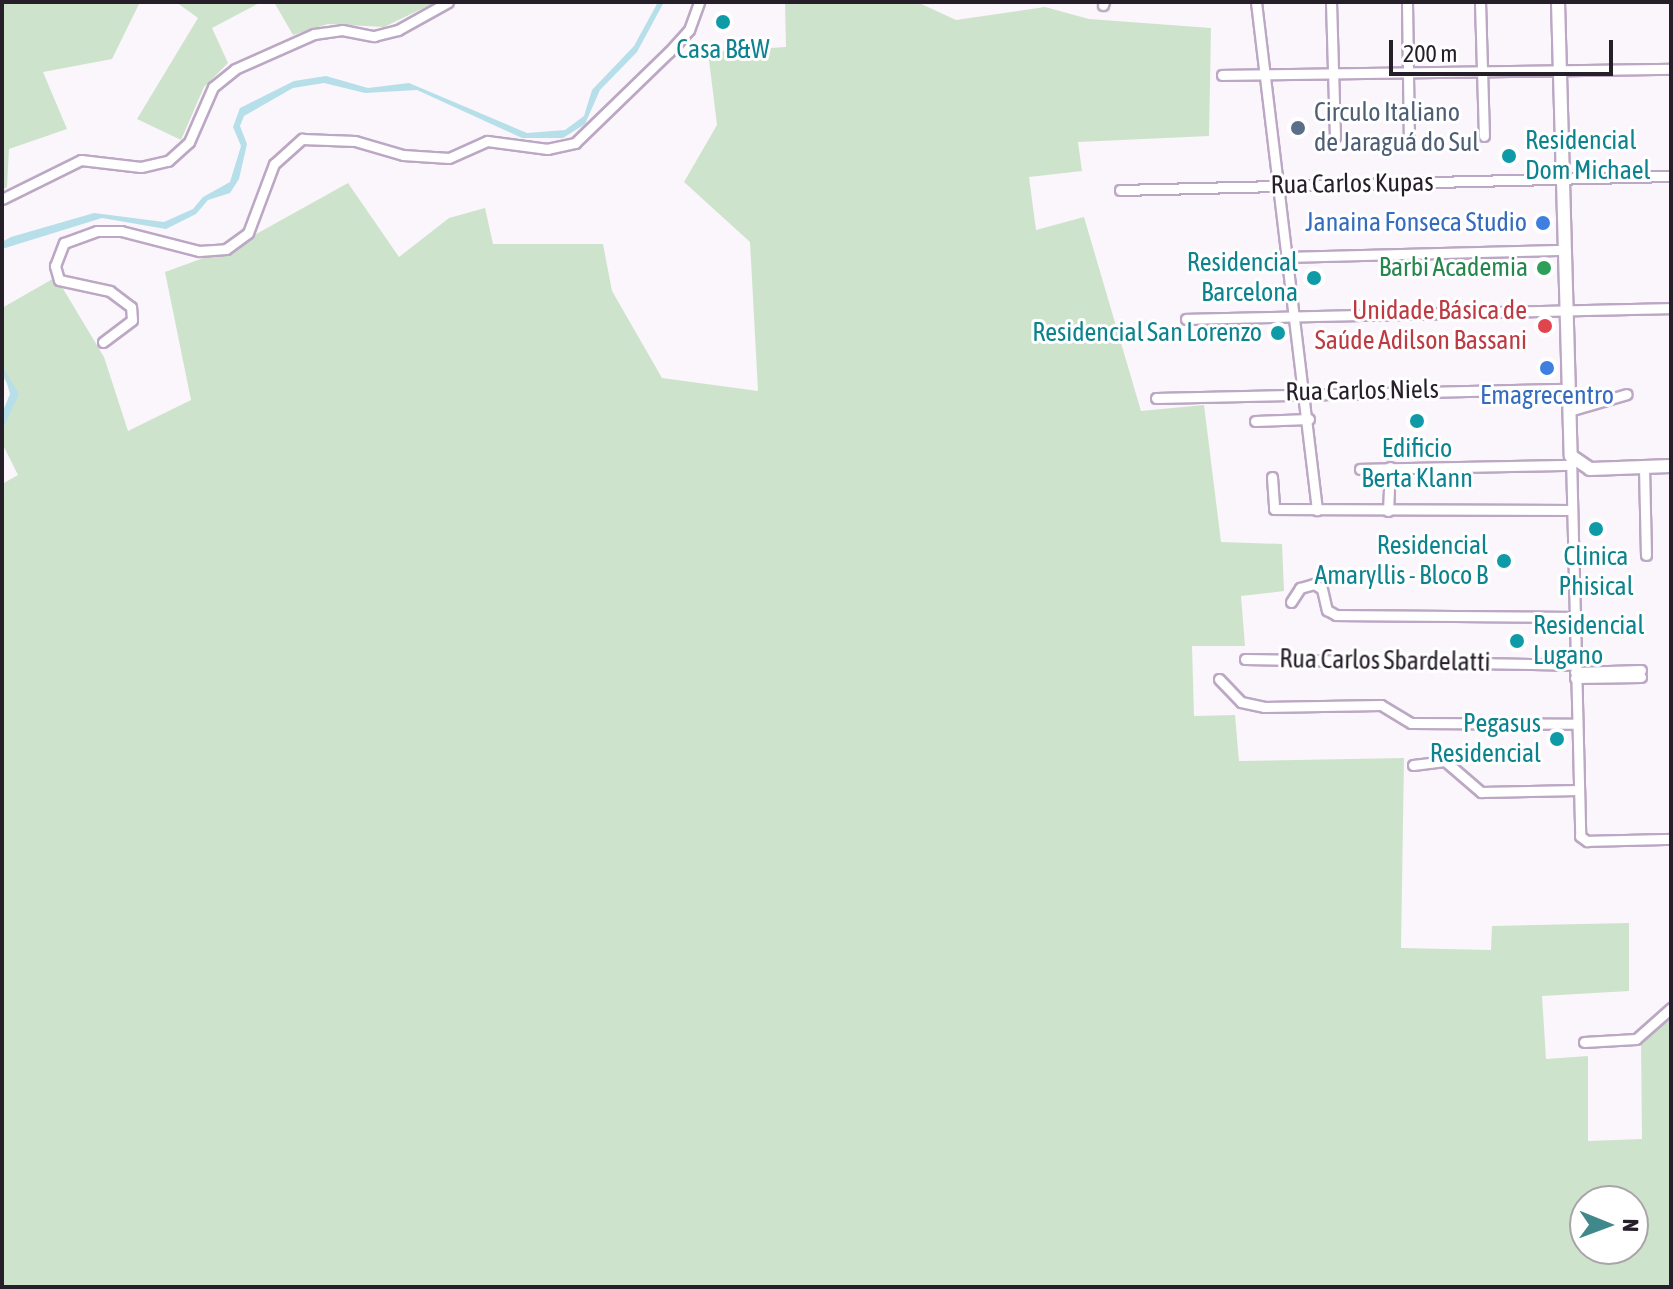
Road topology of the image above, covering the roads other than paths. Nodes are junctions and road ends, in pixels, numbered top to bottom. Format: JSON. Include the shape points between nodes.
{"nodes":[{"id":1,"x":448,"y":2,"type":"edge"},
{"id":2,"x":699,"y":2,"type":"edge"},
{"id":3,"x":1256,"y":2,"type":"edge"},
{"id":4,"x":1331,"y":2,"type":"edge"},
{"id":5,"x":1407,"y":2,"type":"edge"},
{"id":6,"x":1480,"y":2,"type":"edge"},
{"id":7,"x":1558,"y":2,"type":"edge"},
{"id":8,"x":1560,"y":69,"type":"junction"},
{"id":9,"x":1671,"y":69,"type":"edge"},
{"id":10,"x":1483,"y":70,"type":"junction"},
{"id":11,"x":1408,"y":72,"type":"junction"},
{"id":12,"x":1333,"y":74,"type":"junction"},
{"id":13,"x":1222,"y":75,"type":"dead end"},
{"id":14,"x":1267,"y":75,"type":"junction"},
{"id":15,"x":1484,"y":136,"type":"dead end"},
{"id":16,"x":1335,"y":137,"type":"dead end"},
{"id":17,"x":1409,"y":139,"type":"dead end"},
{"id":18,"x":1671,"y":176,"type":"edge"},
{"id":19,"x":1561,"y":178,"type":"junction"},
{"id":20,"x":1280,"y":185,"type":"junction"},
{"id":21,"x":1120,"y":190,"type":"dead end"},
{"id":22,"x":2,"y":199,"type":"edge"},
{"id":23,"x":1563,"y":250,"type":"junction"},
{"id":24,"x":1289,"y":257,"type":"junction"},
{"id":25,"x":1671,"y":308,"type":"edge"},
{"id":26,"x":1564,"y":311,"type":"junction"},
{"id":27,"x":1296,"y":317,"type":"junction"},
{"id":28,"x":1186,"y":319,"type":"dead end"},
{"id":29,"x":103,"y":342,"type":"dead end"},
{"id":30,"x":1568,"y":389,"type":"junction"},
{"id":31,"x":1305,"y":391,"type":"junction"},
{"id":32,"x":1627,"y":394,"type":"dead end"},
{"id":33,"x":1156,"y":398,"type":"dead end"},
{"id":34,"x":1569,"y":411,"type":"junction"},
{"id":35,"x":1309,"y":419,"type":"junction"},
{"id":36,"x":1255,"y":421,"type":"dead end"},
{"id":37,"x":1571,"y":460,"type":"junction"},
{"id":38,"x":1671,"y":466,"type":"edge"},
{"id":39,"x":1390,"y":467,"type":"junction"},
{"id":40,"x":1644,"y":467,"type":"junction"},
{"id":41,"x":1360,"y":469,"type":"dead end"},
{"id":42,"x":1272,"y":477,"type":"dead end"},
{"id":43,"x":1317,"y":510,"type":"junction"},
{"id":44,"x":1571,"y":510,"type":"junction"},
{"id":45,"x":1388,"y":511,"type":"junction"},
{"id":46,"x":1646,"y":555,"type":"dead end"},
{"id":47,"x":1291,"y":602,"type":"dead end"},
{"id":48,"x":1573,"y":617,"type":"junction"},
{"id":49,"x":1245,"y":659,"type":"dead end"},
{"id":50,"x":1574,"y":672,"type":"junction"},
{"id":51,"x":1641,"y":674,"type":"dead end"},
{"id":52,"x":1219,"y":679,"type":"dead end"},
{"id":53,"x":1576,"y":724,"type":"junction"},
{"id":54,"x":1413,"y":765,"type":"dead end"},
{"id":55,"x":1578,"y":790,"type":"junction"},
{"id":56,"x":1671,"y":839,"type":"edge"},
{"id":57,"x":1671,"y":1008,"type":"edge"},
{"id":58,"x":1584,"y":1042,"type":"dead end"}],
"edges":[{"from":1,"to":22,"type":"street","via":[[398,30],[374,36],[342,30],[314,34],[235,69],[213,87],[189,142],[168,161],[141,167],[81,160],[31,180]]},
{"from":2,"to":29,"type":"street","via":[[689,30],[575,143],[547,149],[487,141],[449,158],[403,155],[355,141],[302,139],[274,164],[248,233],[226,249],[199,251],[121,231],[97,231],[64,243],[55,266],[59,280],[110,291],[131,307],[132,320]]},
{"from":3,"to":14,"type":"street"},
{"from":4,"to":12,"type":"street"},
{"from":5,"to":11,"type":"street"},
{"from":6,"to":10,"type":"street"},
{"from":7,"to":8,"type":"main road"},
{"from":8,"to":9,"type":"street"},
{"from":8,"to":10,"type":"street"},
{"from":8,"to":19,"type":"main road"},
{"from":10,"to":11,"type":"street"},
{"from":10,"to":15,"type":"street"},
{"from":11,"to":12,"type":"street"},
{"from":11,"to":17,"type":"street"},
{"from":12,"to":14,"type":"street"},
{"from":12,"to":16,"type":"street"},
{"from":13,"to":14,"type":"street"},
{"from":14,"to":20,"type":"street"},
{"from":18,"to":19,"type":"street","name":"Rua Carlos Kupas"},
{"from":19,"to":20,"type":"street","name":"Rua Carlos Kupas"},
{"from":19,"to":23,"type":"main road"},
{"from":20,"to":21,"type":"street","name":"Rua Carlos Kupas"},
{"from":20,"to":24,"type":"street"},
{"from":23,"to":24,"type":"street"},
{"from":23,"to":26,"type":"main road"},
{"from":24,"to":27,"type":"street"},
{"from":25,"to":26,"type":"street"},
{"from":26,"to":27,"type":"street"},
{"from":26,"to":30,"type":"main road"},
{"from":27,"to":28,"type":"street"},
{"from":27,"to":31,"type":"street"},
{"from":30,"to":31,"type":"street","name":"Rua Carlos Niels"},
{"from":30,"to":34,"type":"main road"},
{"from":31,"to":33,"type":"street","name":"Rua Carlos Niels"},
{"from":31,"to":35,"type":"street"},
{"from":32,"to":34,"type":"street"},
{"from":34,"to":37,"type":"main road"},
{"from":35,"to":36,"type":"street"},
{"from":35,"to":43,"type":"street"},
{"from":37,"to":39,"type":"street"},
{"from":37,"to":40,"type":"main road","via":[[1590,469]]},
{"from":37,"to":44,"type":"street"},
{"from":38,"to":40,"type":"main road"},
{"from":39,"to":41,"type":"street"},
{"from":39,"to":45,"type":"street"},
{"from":40,"to":46,"type":"street"},
{"from":42,"to":43,"type":"street","via":[[1274,509]]},
{"from":43,"to":45,"type":"street"},
{"from":44,"to":45,"type":"street"},
{"from":44,"to":48,"type":"street"},
{"from":47,"to":48,"type":"street","via":[[1300,588],[1314,584],[1322,589],[1327,610],[1336,615]]},
{"from":48,"to":50,"type":"street"},
{"from":49,"to":50,"type":"street","name":"Rua Carlos Sbardelatti"},
{"from":50,"to":51,"type":"street","name":"Rua Carlos Sbardelatti"},
{"from":50,"to":53,"type":"street"},
{"from":52,"to":53,"type":"street","via":[[1241,702],[1264,707],[1381,705],[1411,723]]},
{"from":53,"to":55,"type":"street"},
{"from":54,"to":55,"type":"street","via":[[1445,761],[1481,792]]},
{"from":55,"to":56,"type":"street","via":[[1581,839]]},
{"from":57,"to":58,"type":"street","via":[[1636,1039]]}]}
